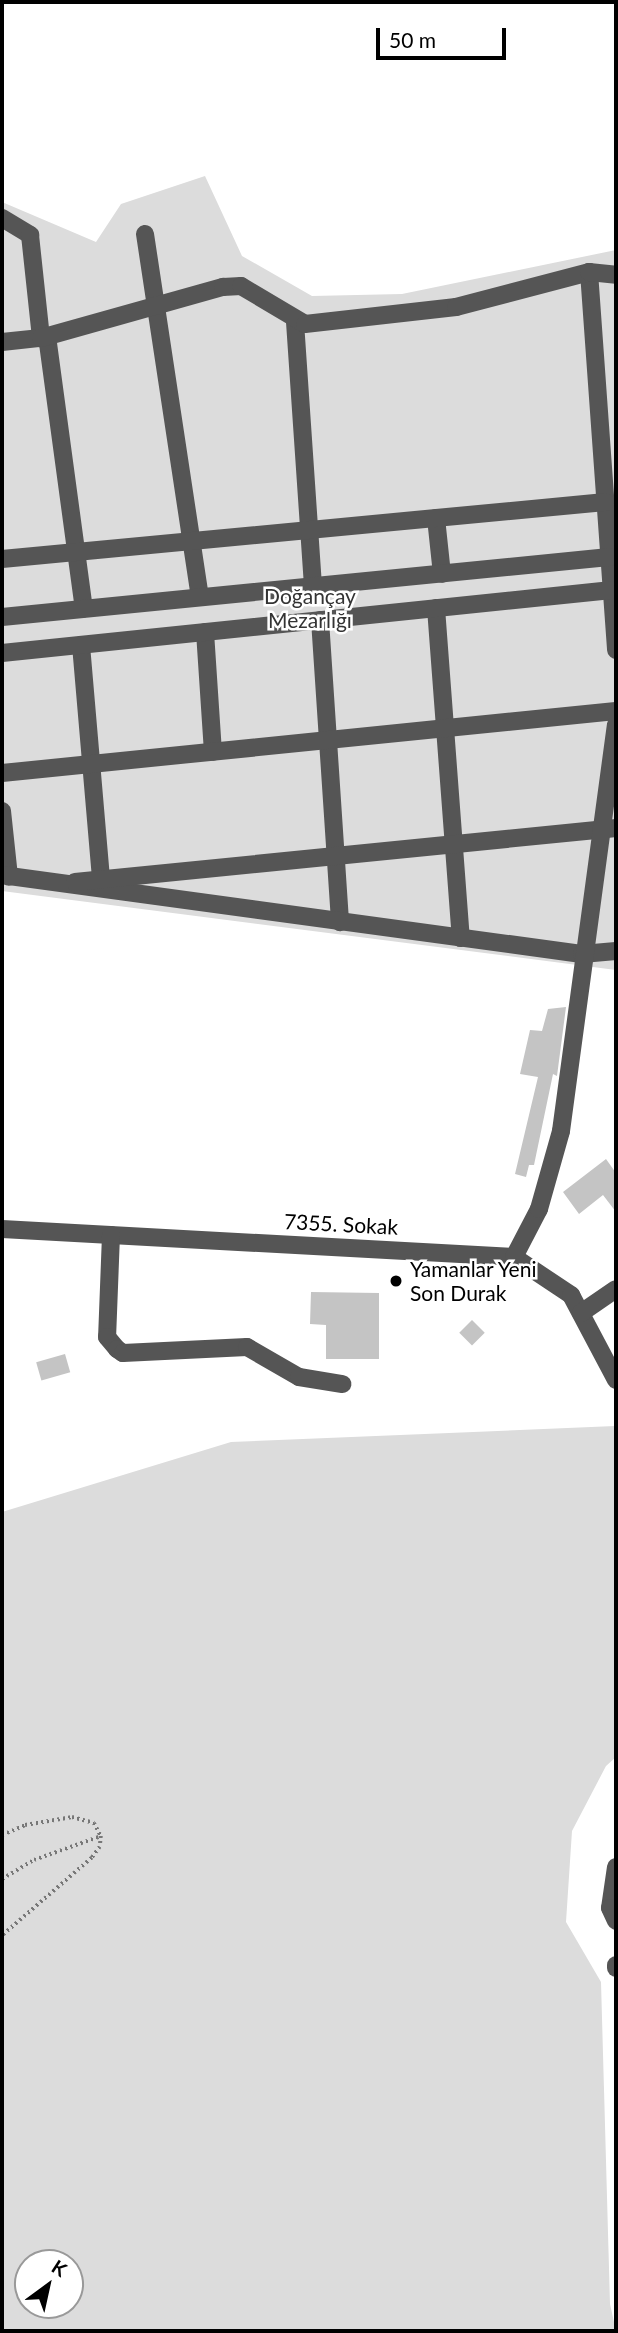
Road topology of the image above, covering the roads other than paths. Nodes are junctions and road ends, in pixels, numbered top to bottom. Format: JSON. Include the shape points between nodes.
{"nodes":[{"id":1,"x":2,"y":218,"type":"edge"},
{"id":2,"x":145,"y":234,"type":"dead end"},
{"id":3,"x":589,"y":272,"type":"junction"},
{"id":4,"x":616,"y":275,"type":"edge"},
{"id":5,"x":159,"y":305,"type":"junction"},
{"id":6,"x":295,"y":322,"type":"junction"},
{"id":7,"x":44,"y":337,"type":"junction"},
{"id":8,"x":2,"y":342,"type":"edge"},
{"id":9,"x":605,"y":502,"type":"junction"},
{"id":10,"x":436,"y":518,"type":"junction"},
{"id":11,"x":309,"y":530,"type":"junction"},
{"id":12,"x":194,"y":541,"type":"junction"},
{"id":13,"x":79,"y":551,"type":"junction"},
{"id":14,"x":609,"y":557,"type":"junction"},
{"id":15,"x":2,"y":559,"type":"edge"},
{"id":16,"x":442,"y":574,"type":"junction"},
{"id":17,"x":313,"y":586,"type":"junction"},
{"id":18,"x":612,"y":590,"type":"junction"},
{"id":19,"x":200,"y":597,"type":"junction"},
{"id":20,"x":436,"y":608,"type":"junction"},
{"id":21,"x":84,"y":609,"type":"junction"},
{"id":22,"x":2,"y":617,"type":"edge"},
{"id":23,"x":320,"y":620,"type":"junction"},
{"id":24,"x":205,"y":632,"type":"junction"},
{"id":25,"x":81,"y":645,"type":"junction"},
{"id":26,"x":616,"y":650,"type":"edge"},
{"id":27,"x":2,"y":653,"type":"edge"},
{"id":28,"x":616,"y":711,"type":"edge"},
{"id":29,"x":616,"y":725,"type":"edge"},
{"id":30,"x":445,"y":728,"type":"junction"},
{"id":31,"x":328,"y":740,"type":"junction"},
{"id":32,"x":213,"y":752,"type":"junction"},
{"id":33,"x":91,"y":764,"type":"junction"},
{"id":34,"x":2,"y":773,"type":"edge"},
{"id":35,"x":2,"y":811,"type":"edge"},
{"id":36,"x":608,"y":829,"type":"edge"},
{"id":37,"x":454,"y":843,"type":"junction"},
{"id":38,"x":336,"y":855,"type":"junction"},
{"id":39,"x":5,"y":876,"type":"edge"},
{"id":40,"x":101,"y":877,"type":"junction"},
{"id":41,"x":54,"y":885,"type":"junction"},
{"id":42,"x":340,"y":922,"type":"junction"},
{"id":43,"x":461,"y":938,"type":"junction"},
{"id":44,"x":616,"y":951,"type":"edge"},
{"id":45,"x":582,"y":954,"type":"junction"},
{"id":46,"x":2,"y":1229,"type":"edge"},
{"id":47,"x":111,"y":1236,"type":"junction"},
{"id":48,"x":514,"y":1258,"type":"junction"},
{"id":49,"x":616,"y":1289,"type":"edge"},
{"id":50,"x":581,"y":1313,"type":"junction"},
{"id":51,"x":616,"y":1380,"type":"edge"},
{"id":52,"x":342,"y":1384,"type":"dead end"},
{"id":53,"x":616,"y":1867,"type":"edge"},
{"id":54,"x":616,"y":1921,"type":"edge"}],
"edges":[{"from":1,"to":7,"type":"street","via":[[30,235]]},
{"from":2,"to":5,"type":"street"},
{"from":3,"to":4,"type":"street"},
{"from":3,"to":6,"type":"street","via":[[456,307],[325,324]]},
{"from":3,"to":9,"type":"street"},
{"from":5,"to":6,"type":"street","via":[[241,286]]},
{"from":5,"to":7,"type":"street"},
{"from":5,"to":12,"type":"street"},
{"from":6,"to":11,"type":"street"},
{"from":7,"to":8,"type":"street"},
{"from":7,"to":13,"type":"street"},
{"from":9,"to":10,"type":"street"},
{"from":9,"to":14,"type":"street"},
{"from":10,"to":11,"type":"street"},
{"from":10,"to":16,"type":"street"},
{"from":11,"to":12,"type":"street"},
{"from":11,"to":17,"type":"street"},
{"from":12,"to":13,"type":"street"},
{"from":12,"to":19,"type":"street"},
{"from":13,"to":15,"type":"street"},
{"from":13,"to":21,"type":"street"},
{"from":14,"to":16,"type":"street"},
{"from":14,"to":18,"type":"street"},
{"from":16,"to":17,"type":"street"},
{"from":17,"to":19,"type":"street"},
{"from":18,"to":20,"type":"street"},
{"from":18,"to":26,"type":"street"},
{"from":19,"to":21,"type":"street"},
{"from":20,"to":23,"type":"street"},
{"from":20,"to":30,"type":"street"},
{"from":21,"to":22,"type":"street"},
{"from":23,"to":24,"type":"street"},
{"from":23,"to":31,"type":"street"},
{"from":24,"to":25,"type":"street"},
{"from":24,"to":32,"type":"street"},
{"from":25,"to":27,"type":"street"},
{"from":25,"to":33,"type":"street"},
{"from":28,"to":30,"type":"street"},
{"from":29,"to":36,"type":"street"},
{"from":30,"to":31,"type":"street"},
{"from":30,"to":37,"type":"street"},
{"from":31,"to":32,"type":"street"},
{"from":31,"to":38,"type":"street"},
{"from":32,"to":33,"type":"street"},
{"from":33,"to":34,"type":"street"},
{"from":33,"to":40,"type":"street"},
{"from":35,"to":39,"type":"street"},
{"from":36,"to":37,"type":"street"},
{"from":36,"to":45,"type":"street"},
{"from":37,"to":38,"type":"street"},
{"from":37,"to":43,"type":"street"},
{"from":38,"to":40,"type":"street"},
{"from":38,"to":42,"type":"street"},
{"from":39,"to":41,"type":"street"},
{"from":40,"to":41,"type":"street"},
{"from":41,"to":42,"type":"street"},
{"from":42,"to":43,"type":"street"},
{"from":43,"to":45,"type":"street"},
{"from":44,"to":45,"type":"street"},
{"from":45,"to":48,"type":"street","via":[[561,1131],[539,1209]]},
{"from":46,"to":47,"type":"street","name":"7355. Sokak"},
{"from":47,"to":48,"type":"street","name":"7355. Sokak"},
{"from":47,"to":52,"type":"street","via":[[107,1337],[123,1353],[247,1347],[299,1377]]},
{"from":48,"to":50,"type":"street","name":"7355. Sokak","via":[[572,1295]]},
{"from":49,"to":50,"type":"street"},
{"from":50,"to":51,"type":"street","name":"7355. Sokak"},
{"from":53,"to":54,"type":"street","via":[[610,1908]]}]}
